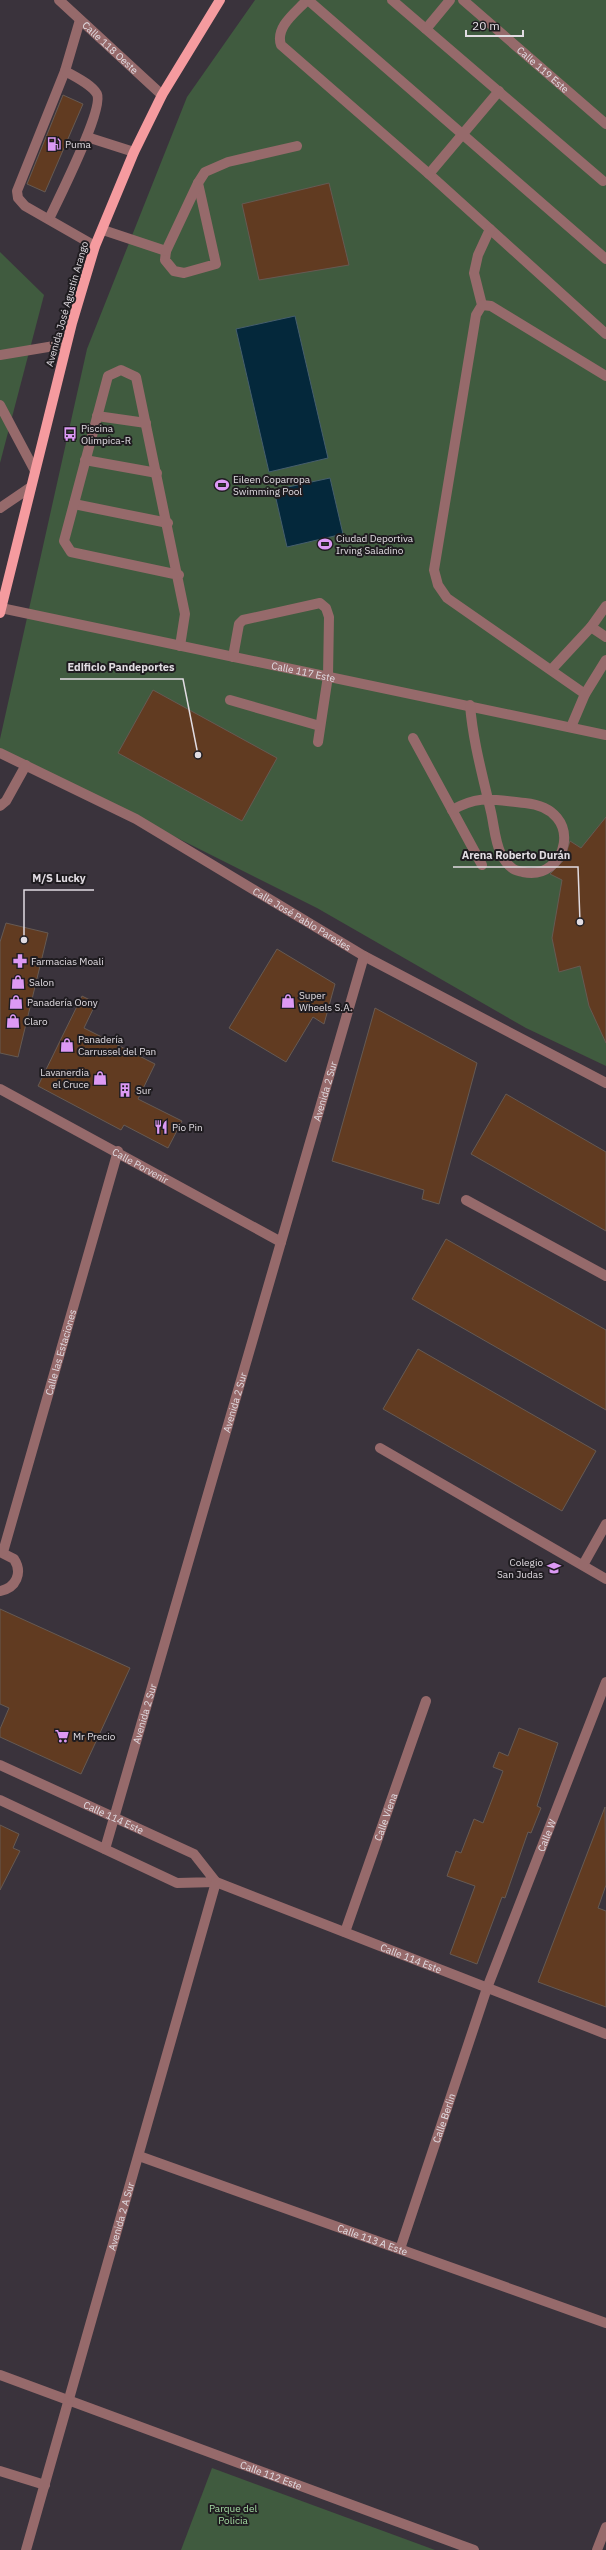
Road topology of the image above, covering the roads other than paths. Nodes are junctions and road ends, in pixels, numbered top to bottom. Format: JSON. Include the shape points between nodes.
{"nodes":[{"id":1,"x":59,"y":0,"type":"edge"},
{"id":2,"x":220,"y":0,"type":"edge"},
{"id":3,"x":308,"y":0,"type":"edge"},
{"id":4,"x":392,"y":0,"type":"edge"},
{"id":5,"x":450,"y":0,"type":"edge"},
{"id":6,"x":462,"y":0,"type":"edge"},
{"id":7,"x":80,"y":20,"type":"junction"},
{"id":8,"x":426,"y":29,"type":"junction"},
{"id":9,"x":65,"y":71,"type":"junction"},
{"id":10,"x":499,"y":92,"type":"junction"},
{"id":11,"x":162,"y":95,"type":"junction"},
{"id":12,"x":606,"y":124,"type":"edge"},
{"id":13,"x":462,"y":134,"type":"junction"},
{"id":14,"x":87,"y":137,"type":"junction"},
{"id":15,"x":296,"y":146,"type":"dead end"},
{"id":16,"x":134,"y":152,"type":"junction"},
{"id":17,"x":429,"y":174,"type":"junction"},
{"id":18,"x":605,"y":180,"type":"edge"},
{"id":19,"x":198,"y":183,"type":"junction"},
{"id":20,"x":49,"y":220,"type":"junction"},
{"id":21,"x":490,"y":229,"type":"junction"},
{"id":22,"x":103,"y":230,"type":"junction"},
{"id":23,"x":95,"y":246,"type":"junction"},
{"id":24,"x":166,"y":251,"type":"junction"},
{"id":25,"x":606,"y":259,"type":"edge"},
{"id":26,"x":482,"y":305,"type":"junction"},
{"id":27,"x":606,"y":334,"type":"edge"},
{"id":28,"x":66,"y":344,"type":"junction"},
{"id":29,"x":0,"y":355,"type":"edge"},
{"id":30,"x":606,"y":376,"type":"edge"},
{"id":31,"x":0,"y":405,"type":"edge"},
{"id":32,"x":97,"y":416,"type":"junction"},
{"id":33,"x":146,"y":423,"type":"junction"},
{"id":34,"x":85,"y":460,"type":"junction"},
{"id":35,"x":35,"y":471,"type":"junction"},
{"id":36,"x":157,"y":473,"type":"junction"},
{"id":37,"x":31,"y":487,"type":"junction"},
{"id":38,"x":74,"y":504,"type":"junction"},
{"id":39,"x":0,"y":508,"type":"edge"},
{"id":40,"x":168,"y":523,"type":"junction"},
{"id":41,"x":179,"y":575,"type":"junction"},
{"id":42,"x":2,"y":594,"type":"edge"},
{"id":43,"x":606,"y":606,"type":"edge"},
{"id":44,"x":1,"y":611,"type":"edge"},
{"id":45,"x":591,"y":627,"type":"junction"},
{"id":46,"x":606,"y":637,"type":"edge"},
{"id":47,"x":180,"y":646,"type":"junction"},
{"id":48,"x":233,"y":657,"type":"junction"},
{"id":49,"x":606,"y":660,"type":"edge"},
{"id":50,"x":552,"y":669,"type":"junction"},
{"id":51,"x":328,"y":676,"type":"junction"},
{"id":52,"x":584,"y":694,"type":"junction"},
{"id":53,"x":230,"y":700,"type":"dead end"},
{"id":54,"x":470,"y":705,"type":"junction"},
{"id":55,"x":320,"y":726,"type":"junction"},
{"id":56,"x":571,"y":727,"type":"junction"},
{"id":57,"x":606,"y":735,"type":"edge"},
{"id":58,"x":413,"y":738,"type":"dead end"},
{"id":59,"x":318,"y":742,"type":"dead end"},
{"id":60,"x":0,"y":753,"type":"edge"},
{"id":61,"x":26,"y":765,"type":"junction"},
{"id":62,"x":488,"y":799,"type":"junction"},
{"id":63,"x":0,"y":806,"type":"edge"},
{"id":64,"x":452,"y":810,"type":"junction"},
{"id":65,"x":482,"y":865,"type":"dead end"},
{"id":66,"x":364,"y":956,"type":"junction"},
{"id":67,"x":606,"y":1083,"type":"edge"},
{"id":68,"x":0,"y":1089,"type":"edge"},
{"id":69,"x":118,"y":1152,"type":"junction"},
{"id":70,"x":466,"y":1200,"type":"dead end"},
{"id":71,"x":281,"y":1242,"type":"junction"},
{"id":72,"x":606,"y":1276,"type":"edge"},
{"id":73,"x":380,"y":1448,"type":"dead end"},
{"id":74,"x":606,"y":1524,"type":"edge"},
{"id":75,"x":2,"y":1552,"type":"edge"},
{"id":76,"x":583,"y":1565,"type":"junction"},
{"id":77,"x":606,"y":1579,"type":"edge"},
{"id":78,"x":0,"y":1591,"type":"edge"},
{"id":79,"x":606,"y":1682,"type":"edge"},
{"id":80,"x":426,"y":1701,"type":"dead end"},
{"id":81,"x":0,"y":1765,"type":"edge"},
{"id":82,"x":0,"y":1800,"type":"edge"},
{"id":83,"x":114,"y":1818,"type":"junction"},
{"id":84,"x":105,"y":1849,"type":"junction"},
{"id":85,"x":216,"y":1882,"type":"junction"},
{"id":86,"x":345,"y":1932,"type":"junction"},
{"id":87,"x":488,"y":1988,"type":"junction"},
{"id":88,"x":606,"y":2034,"type":"edge"},
{"id":89,"x":139,"y":2156,"type":"junction"},
{"id":90,"x":400,"y":2249,"type":"junction"},
{"id":91,"x":606,"y":2323,"type":"edge"},
{"id":92,"x":0,"y":2375,"type":"edge"},
{"id":93,"x":69,"y":2401,"type":"junction"},
{"id":94,"x":0,"y":2472,"type":"edge"},
{"id":95,"x":45,"y":2485,"type":"junction"},
{"id":96,"x":606,"y":2527,"type":"edge"},
{"id":97,"x":26,"y":2550,"type":"edge"},
{"id":98,"x":474,"y":2550,"type":"edge"},
{"id":99,"x":597,"y":2550,"type":"edge"}],
"edges":[{"from":1,"to":7,"type":"street","name":"Calle 118 Oeste"},
{"from":2,"to":11,"type":"main road","name":"Avenida José Agustín Arango"},
{"from":3,"to":13,"type":"street"},
{"from":3,"to":17,"type":"street","via":[[280,31],[281,45]]},
{"from":4,"to":8,"type":"street"},
{"from":5,"to":8,"type":"street"},
{"from":6,"to":12,"type":"street","name":"Calle 119 Este"},
{"from":7,"to":9,"type":"street"},
{"from":7,"to":11,"type":"street","name":"Calle 118 Oeste"},
{"from":8,"to":10,"type":"street"},
{"from":9,"to":14,"type":"street","via":[[93,89],[98,96],[98,104]]},
{"from":9,"to":20,"type":"street","via":[[17,191],[18,198],[25,206]]},
{"from":10,"to":13,"type":"street"},
{"from":10,"to":18,"type":"street"},
{"from":11,"to":16,"type":"main road","name":"Avenida José Agustín Arango"},
{"from":13,"to":17,"type":"street"},
{"from":13,"to":25,"type":"street"},
{"from":14,"to":16,"type":"street"},
{"from":14,"to":20,"type":"street"},
{"from":15,"to":19,"type":"street","via":[[228,162],[205,172]]},
{"from":16,"to":22,"type":"main road","name":"Avenida José Agustín Arango"},
{"from":17,"to":21,"type":"street"},
{"from":19,"to":24,"type":"street"},
{"from":19,"to":24,"type":"street","via":[[216,264],[184,273],[174,271],[165,260]]},
{"from":20,"to":23,"type":"street"},
{"from":21,"to":26,"type":"street","via":[[478,255],[474,273]]},
{"from":21,"to":27,"type":"street"},
{"from":22,"to":23,"type":"main road","name":"Avenida José Agustín Arango"},
{"from":22,"to":24,"type":"street"},
{"from":23,"to":28,"type":"main road","name":"Avenida José Agustín Arango"},
{"from":26,"to":30,"type":"street","via":[[491,306]]},
{"from":26,"to":50,"type":"street","via":[[476,314],[434,570],[438,585],[447,598],[529,656]]},
{"from":28,"to":29,"type":"street"},
{"from":28,"to":35,"type":"main road","name":"Avenida José Agustín Arango"},
{"from":31,"to":35,"type":"street"},
{"from":32,"to":33,"type":"street"},
{"from":32,"to":33,"type":"street","via":[[108,376],[121,370],[136,377]]},
{"from":32,"to":34,"type":"street"},
{"from":33,"to":36,"type":"street"},
{"from":34,"to":36,"type":"street"},
{"from":34,"to":38,"type":"street"},
{"from":35,"to":37,"type":"main road","name":"Avenida José Agustín Arango"},
{"from":36,"to":40,"type":"street"},
{"from":37,"to":39,"type":"street"},
{"from":37,"to":42,"type":"main road","name":"Avenida José Agustín Arango"},
{"from":38,"to":40,"type":"street"},
{"from":38,"to":41,"type":"street","via":[[64,541],[71,552]]},
{"from":40,"to":41,"type":"street"},
{"from":41,"to":47,"type":"street","via":[[185,614]]},
{"from":42,"to":44,"type":"main road","name":"Avenida José Agustín Arango"},
{"from":43,"to":45,"type":"street"},
{"from":44,"to":47,"type":"street","name":"Calle 117 Este"},
{"from":45,"to":46,"type":"street"},
{"from":45,"to":50,"type":"street"},
{"from":47,"to":48,"type":"street","name":"Calle 117 Este"},
{"from":48,"to":51,"type":"street","name":"Calle 117 Este"},
{"from":48,"to":51,"type":"street","via":[[239,624],[243,620],[320,603],[330,617]]},
{"from":49,"to":52,"type":"street"},
{"from":50,"to":52,"type":"street"},
{"from":51,"to":54,"type":"street","name":"Calle 117 Este"},
{"from":51,"to":55,"type":"street"},
{"from":52,"to":56,"type":"street"},
{"from":53,"to":55,"type":"street"},
{"from":54,"to":56,"type":"street","name":"Calle 117 Este"},
{"from":54,"to":62,"type":"street","via":[[472,731]]},
{"from":55,"to":59,"type":"street"},
{"from":56,"to":57,"type":"street","name":"Calle 117 Este"},
{"from":58,"to":64,"type":"street"},
{"from":60,"to":61,"type":"street","name":"Calle José Pablo Paredes"},
{"from":61,"to":63,"type":"street","via":[[6,801]]},
{"from":61,"to":66,"type":"street","name":"Calle José Pablo Paredes","via":[[136,819]]},
{"from":62,"to":62,"type":"street","via":[[501,854],[513,869],[532,874],[546,869],[557,860],[564,847],[565,837],[560,821],[549,809],[535,804]]},
{"from":62,"to":64,"type":"street","via":[[469,801]]},
{"from":64,"to":65,"type":"street"},
{"from":66,"to":67,"type":"street","name":"Calle José Pablo Paredes"},
{"from":66,"to":71,"type":"street","name":"Avenida 2 Sur"},
{"from":68,"to":69,"type":"street","name":"Calle Porvenir"},
{"from":69,"to":71,"type":"street","name":"Calle Porvenir"},
{"from":69,"to":75,"type":"street","name":"Calle las Estaciones"},
{"from":70,"to":72,"type":"street"},
{"from":71,"to":83,"type":"street","name":"Avenida 2 Sur"},
{"from":73,"to":76,"type":"street"},
{"from":74,"to":76,"type":"street"},
{"from":75,"to":78,"type":"street","via":[[14,1559],[19,1570],[11,1587]]},
{"from":76,"to":77,"type":"street"},
{"from":79,"to":87,"type":"street","name":"Calle W"},
{"from":80,"to":86,"type":"street","name":"Calle Viena"},
{"from":81,"to":83,"type":"street","name":"Calle 114 Este"},
{"from":82,"to":84,"type":"street","name":"Calle 114 Este"},
{"from":83,"to":84,"type":"street","name":"Avenida 2 Sur"},
{"from":83,"to":85,"type":"street","name":"Calle 114 Este","via":[[194,1854]]},
{"from":84,"to":85,"type":"street","name":"Calle 114 Este","via":[[177,1883]]},
{"from":85,"to":86,"type":"street","name":"Calle 114 Este"},
{"from":85,"to":89,"type":"street","name":"Avenida 2 A Sur"},
{"from":86,"to":87,"type":"street","name":"Calle 114 Este"},
{"from":87,"to":88,"type":"street","name":"Calle 114 Este"},
{"from":87,"to":90,"type":"street","name":"Calle Berlin"},
{"from":89,"to":90,"type":"street","name":"Calle 113 A Este"},
{"from":89,"to":93,"type":"street","name":"Avenida 2 A Sur"},
{"from":90,"to":91,"type":"street","name":"Calle 113 A Este"},
{"from":92,"to":93,"type":"street","name":"Calle 112 Este"},
{"from":93,"to":95,"type":"street","name":"Avenida 2 A Sur"},
{"from":93,"to":98,"type":"street","name":"Calle 112 Este"},
{"from":94,"to":95,"type":"street"},
{"from":95,"to":97,"type":"street","name":"Avenida 2 A Sur"},
{"from":96,"to":99,"type":"street"}]}
